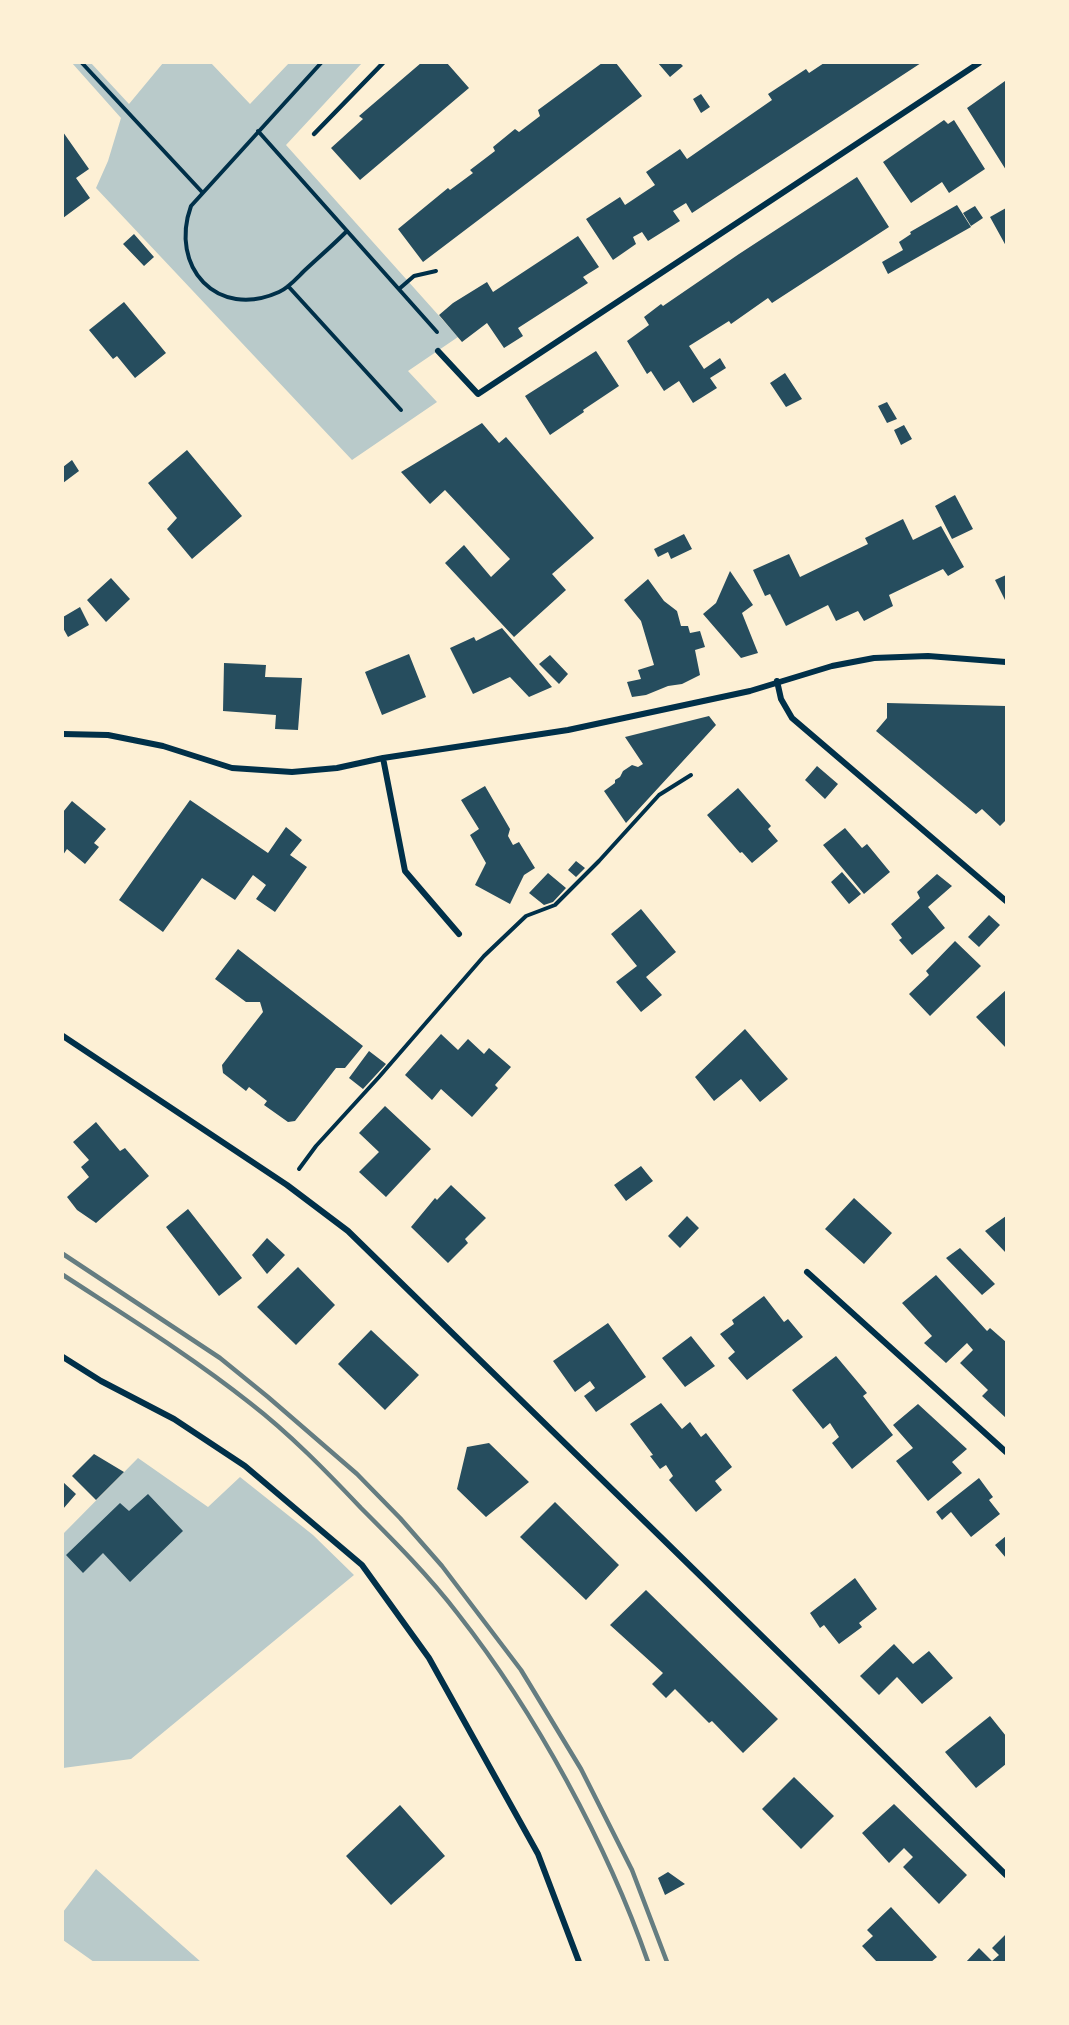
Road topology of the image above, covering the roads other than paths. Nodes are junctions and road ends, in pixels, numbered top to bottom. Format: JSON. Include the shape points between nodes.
{"nodes":[{"id":1,"x":383,"y":63,"type":"edge"},
{"id":2,"x":979,"y":63,"type":"edge"},
{"id":3,"x":314,"y":134,"type":"dead end"},
{"id":4,"x":438,"y":351,"type":"dead end"},
{"id":5,"x":1006,"y":662,"type":"edge"},
{"id":6,"x":777,"y":681,"type":"junction"},
{"id":7,"x":63,"y":734,"type":"edge"},
{"id":8,"x":383,"y":758,"type":"junction"},
{"id":9,"x":1006,"y":902,"type":"edge"},
{"id":10,"x":459,"y":934,"type":"dead end"},
{"id":11,"x":63,"y":1036,"type":"edge"},
{"id":12,"x":807,"y":1272,"type":"dead end"},
{"id":13,"x":63,"y":1357,"type":"edge"},
{"id":14,"x":1006,"y":1452,"type":"edge"},
{"id":15,"x":1006,"y":1875,"type":"edge"},
{"id":16,"x":579,"y":1962,"type":"edge"}],
"edges":[{"from":1,"to":3,"type":"lane"},
{"from":2,"to":4,"type":"street","via":[[478,394]]},
{"from":5,"to":6,"type":"street","via":[[928,656],[874,658]]},
{"from":6,"to":8,"type":"street","via":[[750,692],[568,730]]},
{"from":6,"to":9,"type":"street","via":[[781,699],[792,718]]},
{"from":7,"to":8,"type":"street","via":[[108,735],[163,746],[232,768],[292,772]]},
{"from":8,"to":10,"type":"street","via":[[405,871]]},
{"from":11,"to":15,"type":"street","via":[[287,1185],[348,1231]]},
{"from":12,"to":14,"type":"street"},
{"from":13,"to":16,"type":"street","via":[[174,1419],[245,1466],[362,1565],[429,1658],[538,1854]]}]}
